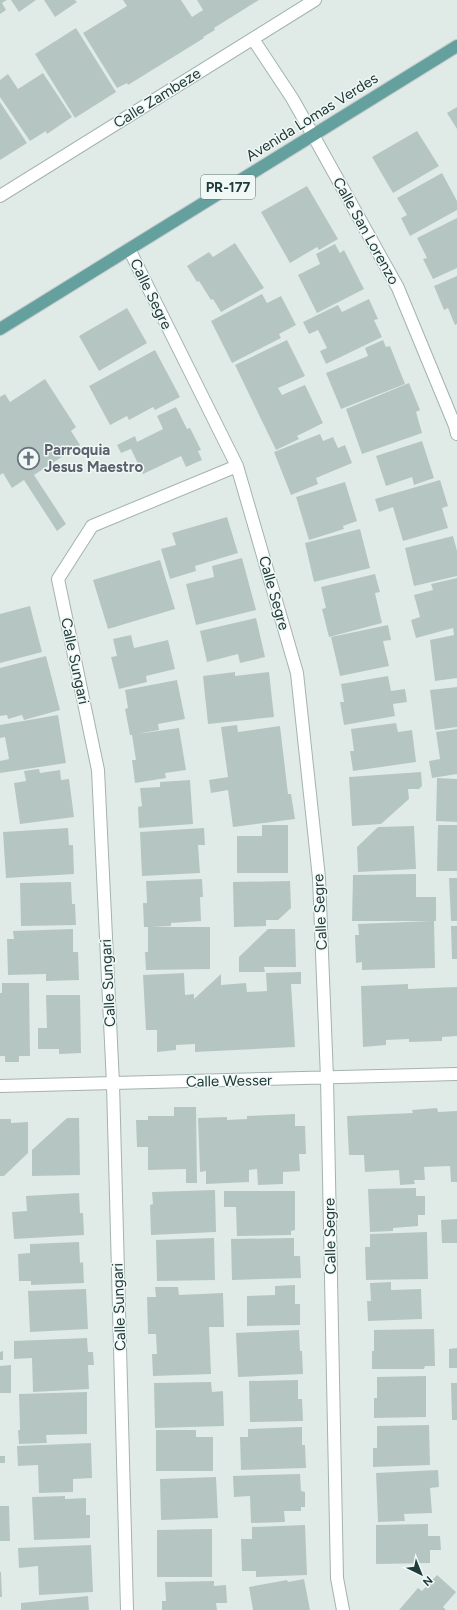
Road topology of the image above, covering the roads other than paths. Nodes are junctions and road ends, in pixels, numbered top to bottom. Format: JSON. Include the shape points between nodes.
{"nodes":[{"id":1,"x":315,"y":0,"type":"edge"},
{"id":2,"x":253,"y":39,"type":"junction"},
{"id":3,"x":457,"y":46,"type":"edge"},
{"id":4,"x":313,"y":135,"type":"junction"},
{"id":5,"x":0,"y":196,"type":"edge"},
{"id":6,"x":129,"y":249,"type":"junction"},
{"id":7,"x":0,"y":329,"type":"edge"},
{"id":8,"x":457,"y":434,"type":"edge"},
{"id":9,"x":237,"y":466,"type":"junction"},
{"id":10,"x":457,"y":1074,"type":"edge"},
{"id":11,"x":326,"y":1078,"type":"junction"},
{"id":12,"x":113,"y":1084,"type":"junction"},
{"id":13,"x":0,"y":1086,"type":"edge"},
{"id":14,"x":127,"y":1610,"type":"edge"},
{"id":15,"x":343,"y":1610,"type":"edge"}],
"edges":[{"from":1,"to":2,"type":"street","name":"Calle Zambeze"},
{"from":2,"to":4,"type":"street","name":"Calle San Lorenzo"},
{"from":2,"to":5,"type":"street","name":"Calle Zambeze"},
{"from":3,"to":4,"type":"main road","name":"Avenida Lomas Verdes","number":"PR-177"},
{"from":4,"to":6,"type":"main road","name":"Avenida Lomas Verdes","number":"PR-177"},
{"from":4,"to":8,"type":"street","name":"Calle San Lorenzo","via":[[398,288]]},
{"from":6,"to":7,"type":"main road","name":"Avenida Lomas Verdes","number":"PR-177"},
{"from":6,"to":9,"type":"street","name":"Calle Segre"},
{"from":9,"to":11,"type":"street","name":"Calle Segre","via":[[297,673],[319,878]]},
{"from":9,"to":12,"type":"street","name":"Calle Sungari","via":[[92,526],[58,579],[98,770]]},
{"from":10,"to":11,"type":"street","name":"Calle Wesser"},
{"from":11,"to":12,"type":"street","name":"Calle Wesser"},
{"from":11,"to":15,"type":"street","name":"Calle Segre","via":[[337,1578]]},
{"from":12,"to":13,"type":"street","name":"Calle Wesser"},
{"from":12,"to":14,"type":"street","name":"Calle Sungari"}]}
